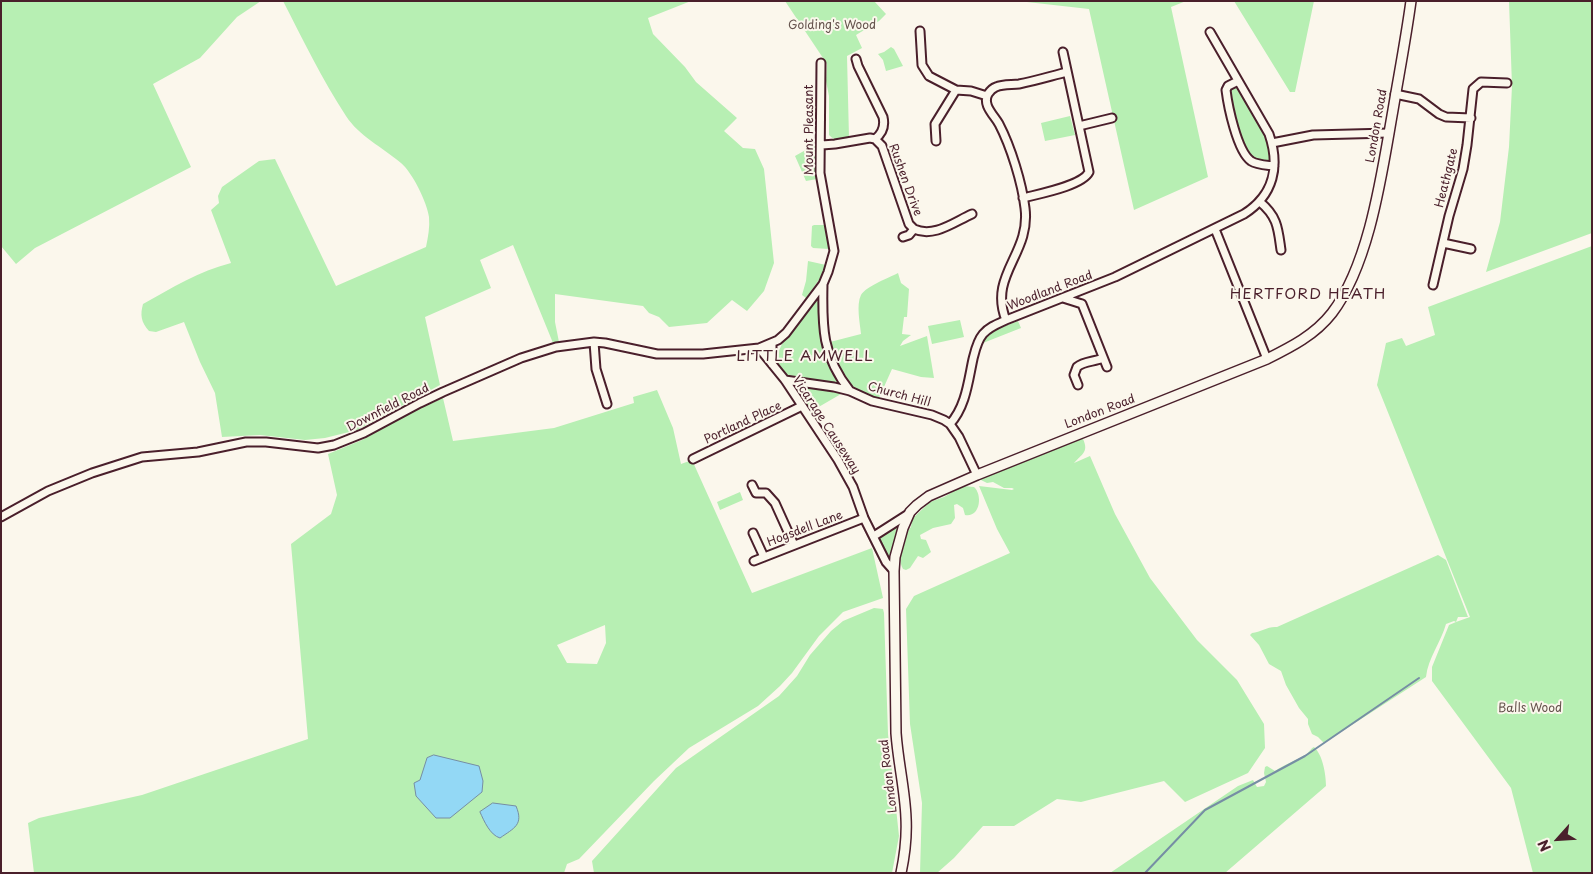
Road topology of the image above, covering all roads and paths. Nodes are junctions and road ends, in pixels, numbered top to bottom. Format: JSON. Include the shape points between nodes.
{"nodes":[{"id":1,"x":1411,"y":1,"type":"edge"},
{"id":2,"x":920,"y":31,"type":"dead end"},
{"id":3,"x":1210,"y":32,"type":"dead end"},
{"id":4,"x":1063,"y":52,"type":"dead end"},
{"id":5,"x":856,"y":59,"type":"dead end"},
{"id":6,"x":821,"y":63,"type":"dead end"},
{"id":7,"x":1067,"y":72,"type":"junction"},
{"id":8,"x":1238,"y":81,"type":"junction"},
{"id":9,"x":1507,"y":83,"type":"dead end"},
{"id":10,"x":956,"y":90,"type":"junction"},
{"id":11,"x":1395,"y":94,"type":"junction"},
{"id":12,"x":987,"y":96,"type":"junction"},
{"id":13,"x":1112,"y":118,"type":"dead end"},
{"id":14,"x":1471,"y":118,"type":"junction"},
{"id":15,"x":1079,"y":126,"type":"junction"},
{"id":16,"x":1389,"y":132,"type":"junction"},
{"id":17,"x":875,"y":139,"type":"junction"},
{"id":18,"x":936,"y":141,"type":"dead end"},
{"id":19,"x":1272,"y":143,"type":"junction"},
{"id":20,"x":822,"y":144,"type":"junction"},
{"id":21,"x":1274,"y":166,"type":"junction"},
{"id":22,"x":1023,"y":198,"type":"junction"},
{"id":23,"x":1260,"y":202,"type":"junction"},
{"id":24,"x":972,"y":214,"type":"dead end"},
{"id":25,"x":914,"y":229,"type":"junction"},
{"id":26,"x":1215,"y":229,"type":"junction"},
{"id":27,"x":903,"y":237,"type":"dead end"},
{"id":28,"x":1443,"y":243,"type":"junction"},
{"id":29,"x":1470,"y":249,"type":"dead end"},
{"id":30,"x":1281,"y":250,"type":"dead end"},
{"id":31,"x":823,"y":284,"type":"junction"},
{"id":32,"x":1433,"y":285,"type":"dead end"},
{"id":33,"x":1092,"y":287,"type":"junction"},
{"id":34,"x":1063,"y":298,"type":"junction"},
{"id":35,"x":1082,"y":304,"type":"junction"},
{"id":36,"x":1006,"y":320,"type":"junction"},
{"id":37,"x":594,"y":342,"type":"junction"},
{"id":38,"x":772,"y":343,"type":"junction"},
{"id":39,"x":759,"y":348,"type":"junction"},
{"id":40,"x":1103,"y":358,"type":"junction"},
{"id":41,"x":1267,"y":359,"type":"junction"},
{"id":42,"x":772,"y":364,"type":"junction"},
{"id":43,"x":1107,"y":367,"type":"dead end"},
{"id":44,"x":784,"y":380,"type":"junction"},
{"id":45,"x":1078,"y":385,"type":"dead end"},
{"id":46,"x":850,"y":391,"type":"junction"},
{"id":47,"x":606,"y":404,"type":"dead end"},
{"id":48,"x":802,"y":406,"type":"junction"},
{"id":49,"x":950,"y":424,"type":"junction"},
{"id":50,"x":693,"y":459,"type":"dead end"},
{"id":51,"x":976,"y":475,"type":"junction"},
{"id":52,"x":752,"y":485,"type":"dead end"},
{"id":53,"x":910,"y":512,"type":"junction"},
{"id":54,"x":1,"y":517,"type":"edge"},
{"id":55,"x":864,"y":518,"type":"junction"},
{"id":56,"x":753,"y":533,"type":"dead end"},
{"id":57,"x":874,"y":536,"type":"junction"},
{"id":58,"x":794,"y":545,"type":"junction"},
{"id":59,"x":764,"y":557,"type":"junction"},
{"id":60,"x":754,"y":561,"type":"dead end"},
{"id":61,"x":894,"y":571,"type":"junction"},
{"id":62,"x":902,"y":873,"type":"edge"}],
"edges":[{"from":1,"to":11,"type":"main road","name":"London Road"},
{"from":2,"to":10,"type":"street","via":[[921,61],[925,72]]},
{"from":3,"to":8,"type":"street"},
{"from":4,"to":7,"type":"street"},
{"from":5,"to":17,"type":"street","name":"Rushen Drive","via":[[883,117],[882,132]]},
{"from":6,"to":20,"type":"street","name":"Mount Pleasant"},
{"from":7,"to":12,"type":"street","via":[[1000,86]]},
{"from":7,"to":15,"type":"street"},
{"from":8,"to":19,"type":"street"},
{"from":8,"to":21,"type":"street","via":[[1226,90],[1240,147],[1255,163]]},
{"from":9,"to":14,"type":"street","name":"Heathgate","via":[[1476,85]]},
{"from":10,"to":12,"type":"street"},
{"from":10,"to":18,"type":"street","via":[[935,124]]},
{"from":11,"to":14,"type":"street","via":[[1419,99],[1446,117]]},
{"from":11,"to":16,"type":"main road","name":"London Road"},
{"from":12,"to":22,"type":"street","via":[[987,106],[1004,136]]},
{"from":13,"to":15,"type":"street"},
{"from":14,"to":28,"type":"street","name":"Heathgate","via":[[1459,188]]},
{"from":15,"to":22,"type":"street","via":[[1089,168],[1087,176]]},
{"from":16,"to":19,"type":"street","via":[[1312,135]]},
{"from":16,"to":41,"type":"main road","name":"London Road","via":[[1377,198],[1350,283],[1333,312],[1319,327]]},
{"from":17,"to":20,"type":"street","name":"Rushen Drive"},
{"from":17,"to":25,"type":"street","name":"Rushen Drive","via":[[882,146],[909,224]]},
{"from":19,"to":21,"type":"street"},
{"from":20,"to":31,"type":"street","name":"Mount Pleasant","via":[[820,174],[834,247]]},
{"from":21,"to":23,"type":"street","via":[[1271,184]]},
{"from":22,"to":36,"type":"street","via":[[1025,229],[1001,290]]},
{"from":23,"to":26,"type":"street","name":"Woodland Road"},
{"from":23,"to":30,"type":"street","via":[[1276,222]]},
{"from":24,"to":25,"type":"street","name":"Rushen Drive","via":[[930,233]]},
{"from":25,"to":27,"type":"street","name":"Rushen Drive"},
{"from":26,"to":33,"type":"street","name":"Woodland Road"},
{"from":26,"to":41,"type":"street"},
{"from":28,"to":29,"type":"street"},
{"from":28,"to":32,"type":"street","name":"Heathgate"},
{"from":31,"to":38,"type":"street","name":"Mount Pleasant","via":[[786,333]]},
{"from":31,"to":46,"type":"street","name":"Mount Pleasant","via":[[826,347]]},
{"from":33,"to":34,"type":"street","name":"Woodland Road"},
{"from":33,"to":35,"type":"street"},
{"from":34,"to":35,"type":"street"},
{"from":34,"to":36,"type":"street","name":"Woodland Road"},
{"from":35,"to":40,"type":"street"},
{"from":36,"to":49,"type":"street","name":"Woodland Road","via":[[990,328],[980,338],[963,404]]},
{"from":37,"to":39,"type":"street","name":"Downfield Road","via":[[657,354],[703,354]]},
{"from":37,"to":47,"type":"street","via":[[596,369]]},
{"from":37,"to":54,"type":"street","name":"Downfield Road","via":[[521,358],[420,402],[364,433],[334,445],[318,448],[246,442],[198,452],[142,457],[48,491]]},
{"from":38,"to":39,"type":"street","name":"Mount Pleasant"},
{"from":38,"to":42,"type":"street"},
{"from":39,"to":42,"type":"street","name":"Vicarage Causeway"},
{"from":40,"to":43,"type":"street"},
{"from":40,"to":45,"type":"street","via":[[1076,367],[1074,375]]},
{"from":41,"to":51,"type":"main road","name":"London Road"},
{"from":42,"to":44,"type":"street","name":"Vicarage Causeway"},
{"from":44,"to":46,"type":"street","name":"Church Hill"},
{"from":44,"to":48,"type":"street","name":"Vicarage Causeway"},
{"from":46,"to":49,"type":"street","name":"Church Hill","via":[[872,401],[932,415]]},
{"from":48,"to":50,"type":"street","name":"Portland Place"},
{"from":48,"to":55,"type":"street","name":"Vicarage Causeway","via":[[838,460]]},
{"from":49,"to":51,"type":"street"},
{"from":51,"to":53,"type":"main road","name":"London Road","via":[[929,496]]},
{"from":52,"to":58,"type":"street","via":[[756,493],[766,493],[776,503]]},
{"from":53,"to":57,"type":"street"},
{"from":53,"to":61,"type":"main road","name":"London Road","via":[[898,543]]},
{"from":55,"to":57,"type":"street","name":"Vicarage Causeway"},
{"from":55,"to":58,"type":"street","name":"Hogsdell Lane"},
{"from":56,"to":59,"type":"street"},
{"from":57,"to":61,"type":"street","name":"Vicarage Causeway"},
{"from":58,"to":59,"type":"street","name":"Hogsdell Lane"},
{"from":59,"to":60,"type":"street","name":"Hogsdell Lane"},
{"from":61,"to":62,"type":"main road","name":"London Road","via":[[896,733],[906,818]]}]}
